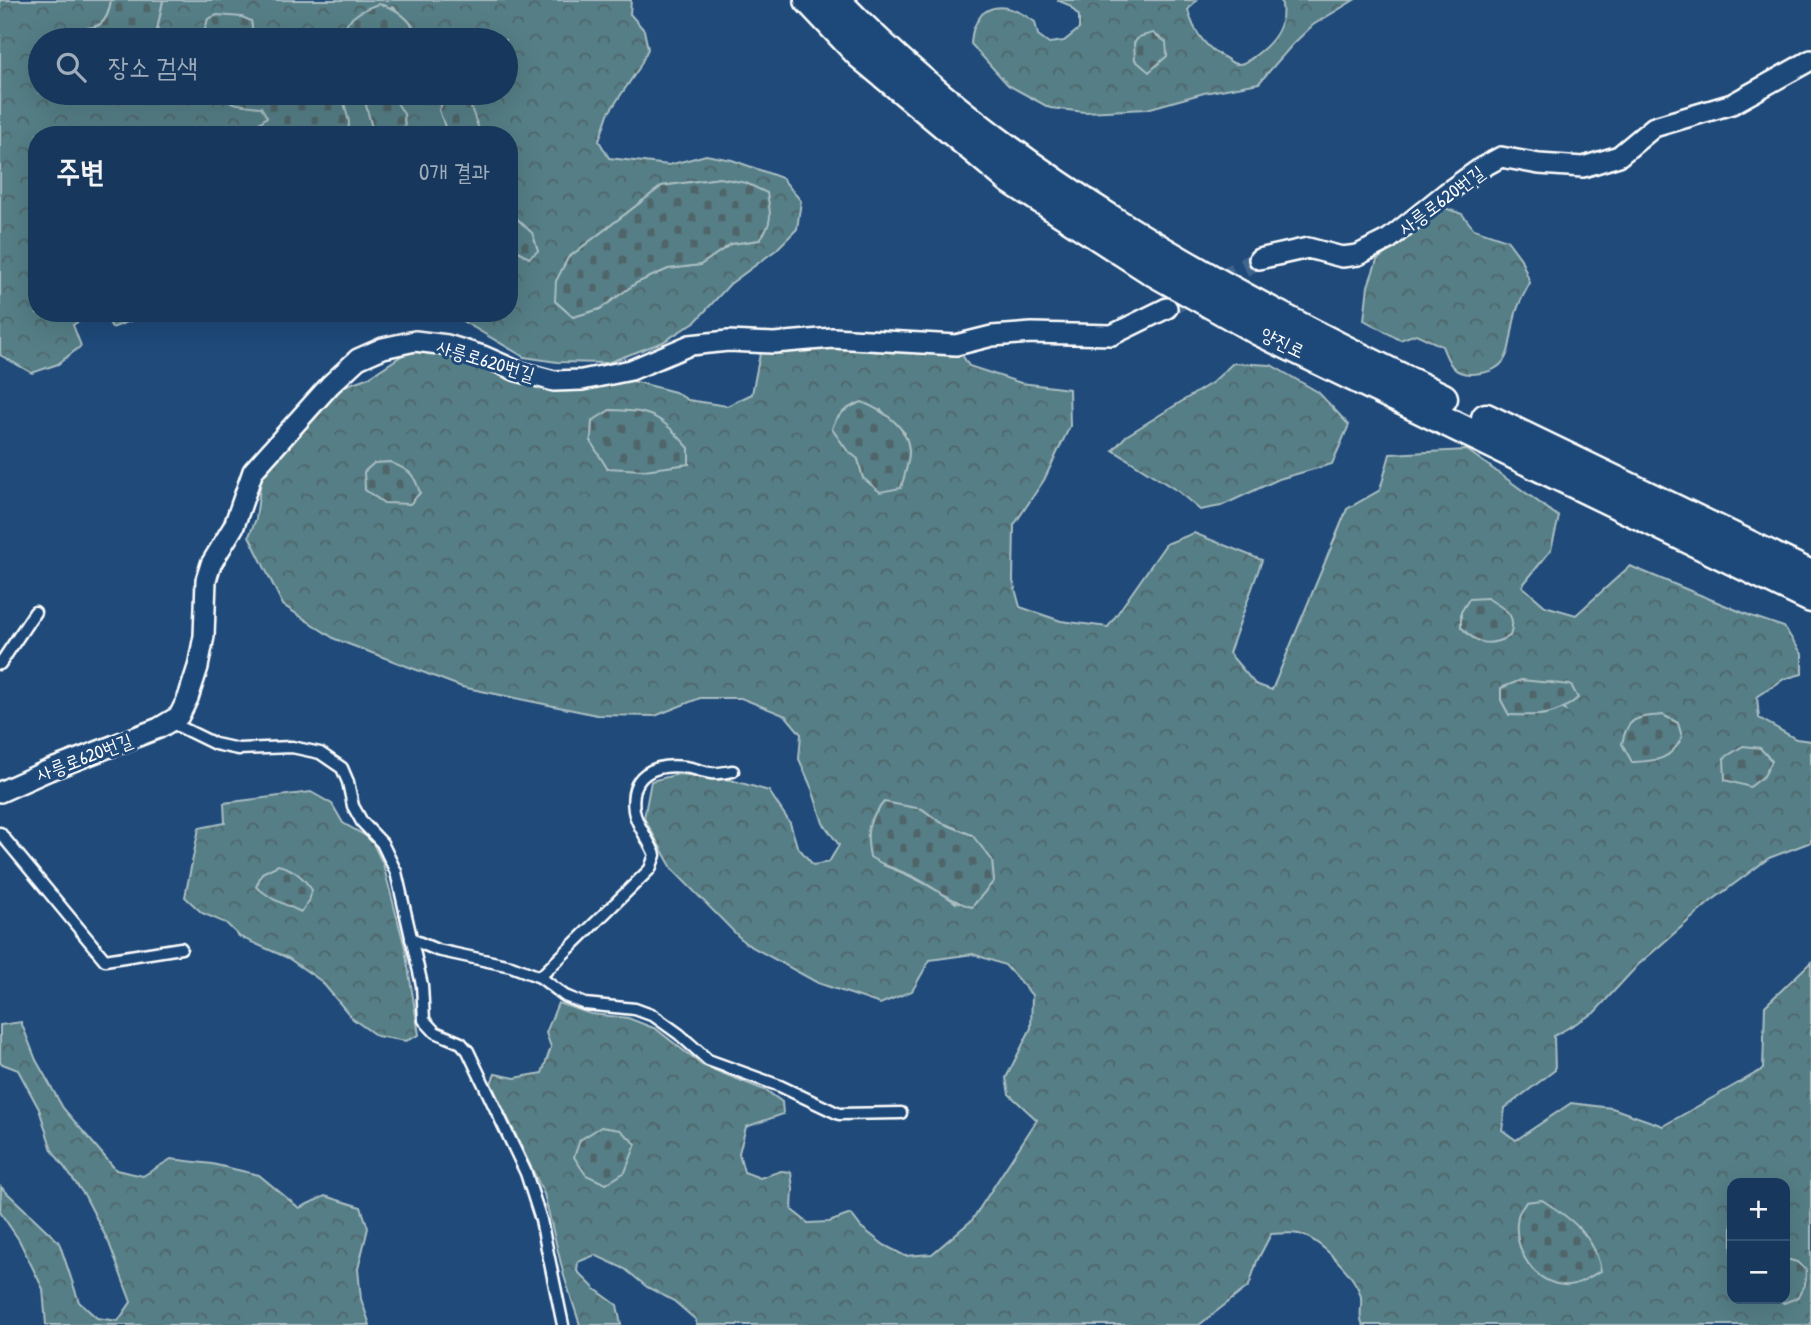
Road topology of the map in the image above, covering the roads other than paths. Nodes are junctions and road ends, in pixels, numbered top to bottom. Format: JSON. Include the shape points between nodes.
{"nodes":[{"id":1,"x":809,"y":0,"type":"edge"},
{"id":2,"x":835,"y":0,"type":"edge"},
{"id":3,"x":1811,"y":60,"type":"edge"},
{"id":4,"x":1259,"y":259,"type":"tunnel mouth"},
{"id":5,"x":1167,"y":308,"type":"tunnel mouth"},
{"id":6,"x":1811,"y":575,"type":"edge"},
{"id":7,"x":1811,"y":598,"type":"edge"},
{"id":8,"x":35,"y":612,"type":"dead end"},
{"id":9,"x":0,"y":664,"type":"edge"},
{"id":10,"x":169,"y":722,"type":"junction"},
{"id":11,"x":733,"y":771,"type":"dead end"},
{"id":12,"x":0,"y":792,"type":"edge"},
{"id":13,"x":0,"y":833,"type":"edge"},
{"id":14,"x":411,"y":939,"type":"junction"},
{"id":15,"x":181,"y":948,"type":"dead end"},
{"id":16,"x":540,"y":978,"type":"junction"},
{"id":17,"x":901,"y":1113,"type":"dead end"},
{"id":18,"x":563,"y":1325,"type":"edge"}],
"edges":[{"from":1,"to":7,"type":"main road","name":"양진로","via":[[860,54],[1010,178],[1151,270],[1259,331]]},
{"from":2,"to":6,"type":"main road","name":"양진로","via":[[919,79],[986,132],[1067,192],[1173,259],[1428,391]]},
{"from":3,"to":4,"type":"street","name":"사릉로620번길","via":[[1732,104],[1654,127],[1619,156],[1583,167],[1501,157],[1390,239],[1358,255],[1342,257],[1308,247]]},
{"from":5,"to":10,"type":"street","name":"사릉로620번길","via":[[1112,335],[1032,333],[956,345],[833,338],[690,345],[631,370],[582,380],[554,381],[447,345],[415,341],[383,348],[358,359],[330,384],[253,471],[234,526],[208,572],[204,635],[188,698],[179,716]]},
{"from":8,"to":9,"type":"lane"},
{"from":10,"to":12,"type":"street","name":"사릉로620번길"},
{"from":10,"to":14,"type":"lane","via":[[215,744],[238,749],[292,747],[320,753],[342,768],[353,806],[382,843],[396,872]]},
{"from":11,"to":16,"type":"lane","via":[[713,774],[669,766],[649,770],[639,778],[634,813],[655,855],[650,869]]},
{"from":13,"to":15,"type":"lane","via":[[105,960]]},
{"from":14,"to":16,"type":"lane"},
{"from":14,"to":18,"type":"lane","via":[[422,985],[424,1020],[468,1051],[526,1173]]},
{"from":16,"to":17,"type":"lane","via":[[585,1004],[635,1009],[654,1017],[708,1060],[839,1114]]}]}
